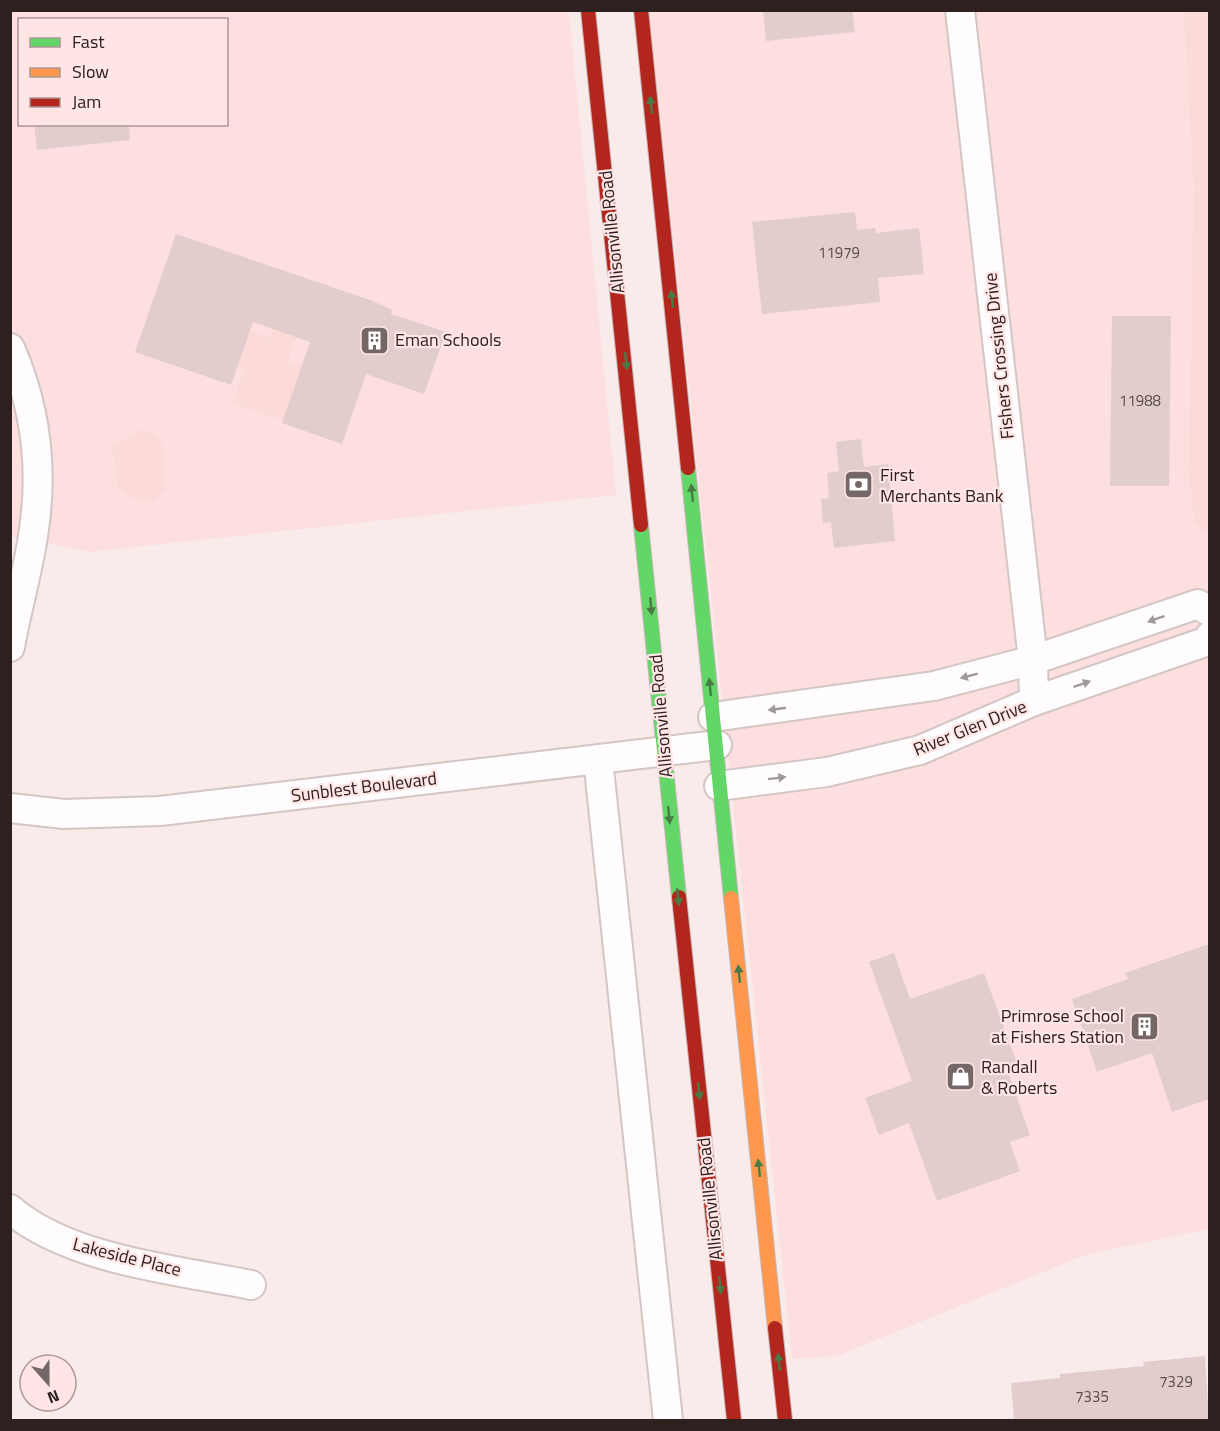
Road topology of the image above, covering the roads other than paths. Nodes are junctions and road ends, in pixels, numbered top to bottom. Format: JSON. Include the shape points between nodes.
{"nodes":[{"id":1,"x":588,"y":10,"type":"edge"},
{"id":2,"x":641,"y":10,"type":"edge"},
{"id":3,"x":960,"y":10,"type":"edge"},
{"id":4,"x":10,"y":348,"type":"edge"},
{"id":5,"x":1209,"y":612,"type":"edge"},
{"id":6,"x":1209,"y":636,"type":"edge"},
{"id":7,"x":10,"y":647,"type":"edge"},
{"id":8,"x":1033,"y":660,"type":"junction"},
{"id":9,"x":1034,"y":701,"type":"junction"},
{"id":10,"x":713,"y":717,"type":"junction"},
{"id":11,"x":717,"y":745,"type":"junction"},
{"id":12,"x":663,"y":750,"type":"junction"},
{"id":13,"x":598,"y":759,"type":"junction"},
{"id":14,"x":719,"y":786,"type":"junction"},
{"id":15,"x":10,"y":808,"type":"edge"},
{"id":16,"x":10,"y":1209,"type":"edge"},
{"id":17,"x":251,"y":1285,"type":"dead end"},
{"id":18,"x":668,"y":1420,"type":"edge"},
{"id":19,"x":734,"y":1420,"type":"edge"},
{"id":20,"x":785,"y":1420,"type":"edge"}],
"edges":[{"from":1,"to":12,"type":"main road","name":"Allisonville Road","one_way":true,"via":[[646,548]]},
{"from":10,"to":2,"type":"main road","one_way":true},
{"from":3,"to":8,"type":"street","name":"Fishers Crossing Drive"},
{"from":4,"to":7,"type":"street","via":[[21,373],[33,422],[38,476],[34,528]]},
{"from":5,"to":8,"type":"street","one_way":true,"via":[[1198,604]]},
{"from":9,"to":6,"type":"street","name":"River Glen Drive","one_way":true,"via":[[1208,641]]},
{"from":8,"to":9,"type":"street","name":"Fishers Crossing Drive"},
{"from":8,"to":10,"type":"street","one_way":true,"via":[[908,690]]},
{"from":14,"to":9,"type":"street","name":"River Glen Drive","one_way":true,"via":[[827,772],[897,757]]},
{"from":10,"to":11,"type":"main road"},
{"from":11,"to":12,"type":"street","name":"Sunblest Boulevard"},
{"from":11,"to":14,"type":"main road"},
{"from":12,"to":13,"type":"street","name":"Sunblest Boulevard"},
{"from":12,"to":19,"type":"main road","name":"Allisonville Road","one_way":true},
{"from":13,"to":15,"type":"street","name":"Sunblest Boulevard","via":[[160,810],[64,814]]},
{"from":13,"to":18,"type":"street"},
{"from":20,"to":14,"type":"main road","one_way":true},
{"from":16,"to":17,"type":"street","name":"Lakeside Place","via":[[39,1229],[97,1253]]}]}
